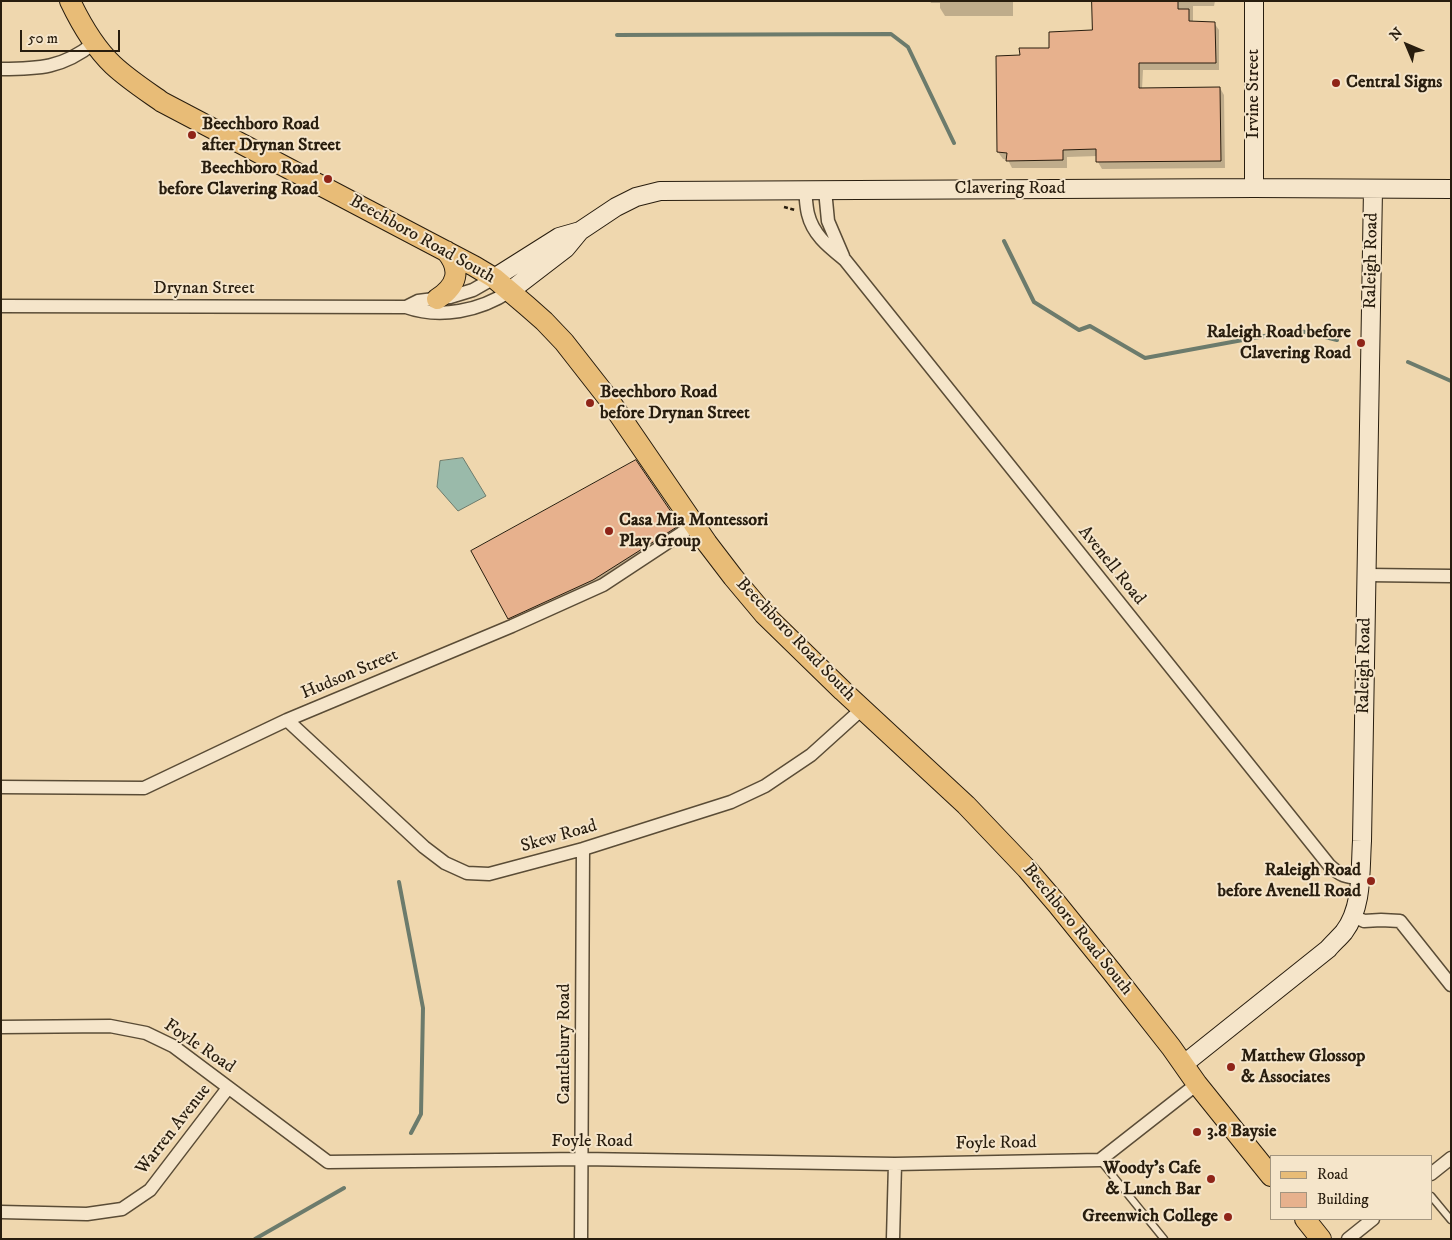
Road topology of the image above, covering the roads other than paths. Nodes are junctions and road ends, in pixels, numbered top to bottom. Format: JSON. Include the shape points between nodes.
{"nodes":[{"id":1,"x":70,"y":1,"type":"edge"},
{"id":2,"x":1254,"y":1,"type":"edge"},
{"id":3,"x":94,"y":43,"type":"junction"},
{"id":4,"x":1,"y":69,"type":"edge"},
{"id":5,"x":1254,"y":188,"type":"junction"},
{"id":6,"x":1451,"y":188,"type":"edge"},
{"id":7,"x":1374,"y":189,"type":"junction"},
{"id":8,"x":805,"y":190,"type":"junction"},
{"id":9,"x":825,"y":190,"type":"junction"},
{"id":10,"x":580,"y":231,"type":"junction"},
{"id":11,"x":446,"y":250,"type":"junction"},
{"id":12,"x":845,"y":260,"type":"junction"},
{"id":13,"x":494,"y":278,"type":"junction"},
{"id":14,"x":510,"y":291,"type":"junction"},
{"id":15,"x":437,"y":299,"type":"junction"},
{"id":16,"x":1,"y":306,"type":"edge"},
{"id":17,"x":406,"y":307,"type":"junction"},
{"id":18,"x":694,"y":525,"type":"junction"},
{"id":19,"x":1367,"y":575,"type":"junction"},
{"id":20,"x":1451,"y":576,"type":"edge"},
{"id":21,"x":862,"y":709,"type":"junction"},
{"id":22,"x":287,"y":720,"type":"junction"},
{"id":23,"x":1,"y":787,"type":"edge"},
{"id":24,"x":583,"y":849,"type":"junction"},
{"id":25,"x":1360,"y":878,"type":"junction"},
{"id":26,"x":1353,"y":916,"type":"junction"},
{"id":27,"x":1451,"y":985,"type":"edge"},
{"id":28,"x":1,"y":1027,"type":"edge"},
{"id":29,"x":1184,"y":1064,"type":"junction"},
{"id":30,"x":1198,"y":1084,"type":"junction"},
{"id":31,"x":228,"y":1088,"type":"junction"},
{"id":32,"x":1451,"y":1158,"type":"edge"},
{"id":33,"x":582,"y":1159,"type":"junction"},
{"id":34,"x":1100,"y":1160,"type":"junction"},
{"id":35,"x":894,"y":1164,"type":"junction"},
{"id":36,"x":1432,"y":1173,"type":"edge"},
{"id":37,"x":1270,"y":1175,"type":"edge"},
{"id":38,"x":1432,"y":1197,"type":"edge"},
{"id":39,"x":1,"y":1212,"type":"edge"},
{"id":40,"x":1306,"y":1220,"type":"edge"},
{"id":41,"x":1372,"y":1220,"type":"edge"},
{"id":42,"x":1451,"y":1220,"type":"edge"},
{"id":43,"x":581,"y":1239,"type":"edge"},
{"id":44,"x":893,"y":1239,"type":"edge"},
{"id":45,"x":1164,"y":1239,"type":"edge"},
{"id":46,"x":1321,"y":1239,"type":"edge"},
{"id":47,"x":1348,"y":1239,"type":"edge"}],
"edges":[{"from":1,"to":3,"type":"main road","name":"Beechboro Road South"},
{"from":2,"to":5,"type":"street","name":"Irvine Street"},
{"from":3,"to":4,"type":"street","via":[[68,60],[52,65]]},
{"from":3,"to":11,"type":"main road","name":"Beechboro Road South","via":[[134,83],[162,102]]},
{"from":5,"to":7,"type":"street","name":"Clavering Road"},
{"from":5,"to":9,"type":"street","name":"Clavering Road"},
{"from":6,"to":7,"type":"street","name":"Clavering Road"},
{"from":7,"to":19,"type":"street","name":"Raleigh Road"},
{"from":8,"to":9,"type":"street","name":"Clavering Road"},
{"from":8,"to":10,"type":"street","name":"Clavering Road","via":[[648,193],[616,207]]},
{"from":8,"to":12,"type":"street","name":"Avenell Road","via":[[808,215],[814,227],[823,242]]},
{"from":9,"to":12,"type":"street","name":"Avenell Road","via":[[828,222]]},
{"from":10,"to":13,"type":"street","name":"Clavering Road","via":[[559,237]]},
{"from":10,"to":14,"type":"street","name":"Clavering Road","via":[[566,248]]},
{"from":11,"to":13,"type":"main road","name":"Beechboro Road South"},
{"from":11,"to":15,"type":"main road","via":[[456,274],[454,284]]},
{"from":12,"to":25,"type":"street","name":"Avenell Road","via":[[1324,858],[1339,874]]},
{"from":13,"to":14,"type":"main road","name":"Beechboro Road South"},
{"from":13,"to":15,"type":"street","name":"Drynan Street","via":[[473,290]]},
{"from":14,"to":17,"type":"street","name":"Drynan Street","via":[[482,306],[463,311],[425,312]]},
{"from":14,"to":18,"type":"main road","name":"Beechboro Road South","via":[[564,342],[607,397]]},
{"from":15,"to":17,"type":"street","name":"Drynan Street","via":[[418,301]]},
{"from":16,"to":17,"type":"street","name":"Drynan Street"},
{"from":18,"to":21,"type":"main road","name":"Beechboro Road South","via":[[764,614]]},
{"from":18,"to":22,"type":"street","name":"Hudson Street","via":[[603,585]]},
{"from":19,"to":20,"type":"street"},
{"from":19,"to":25,"type":"street","name":"Raleigh Road"},
{"from":21,"to":24,"type":"street","name":"Skew Road","via":[[811,755],[765,786],[731,802]]},
{"from":21,"to":29,"type":"main road","name":"Beechboro Road South","via":[[1006,846],[1057,904]]},
{"from":22,"to":23,"type":"street","name":"Hudson Street","via":[[144,788]]},
{"from":22,"to":24,"type":"street","name":"Skew Road","via":[[424,847],[445,863],[467,873],[490,874]]},
{"from":24,"to":33,"type":"street","name":"Cantlebury Road"},
{"from":25,"to":26,"type":"street","name":"Raleigh Road"},
{"from":26,"to":27,"type":"street","via":[[1364,921],[1400,921]]},
{"from":26,"to":29,"type":"street","name":"Raleigh Road","via":[[1328,949]]},
{"from":28,"to":31,"type":"street","name":"Foyle Road","via":[[110,1026],[146,1033],[173,1046]]},
{"from":29,"to":30,"type":"main road","name":"Beechboro Road South"},
{"from":30,"to":34,"type":"street"},
{"from":30,"to":37,"type":"main road","name":"Beechboro Road South"},
{"from":31,"to":33,"type":"street","name":"Foyle Road","via":[[328,1162]]},
{"from":31,"to":39,"type":"street","name":"Warren Avenue","via":[[150,1190],[122,1209],[86,1214]]},
{"from":32,"to":36,"type":"street"},
{"from":33,"to":35,"type":"street","name":"Foyle Road"},
{"from":33,"to":43,"type":"street","name":"Cantlebury Road"},
{"from":34,"to":35,"type":"street","name":"Foyle Road"},
{"from":34,"to":45,"type":"lane"},
{"from":35,"to":44,"type":"street"},
{"from":38,"to":42,"type":"lane"},
{"from":40,"to":46,"type":"main road"},
{"from":41,"to":47,"type":"street"}]}
